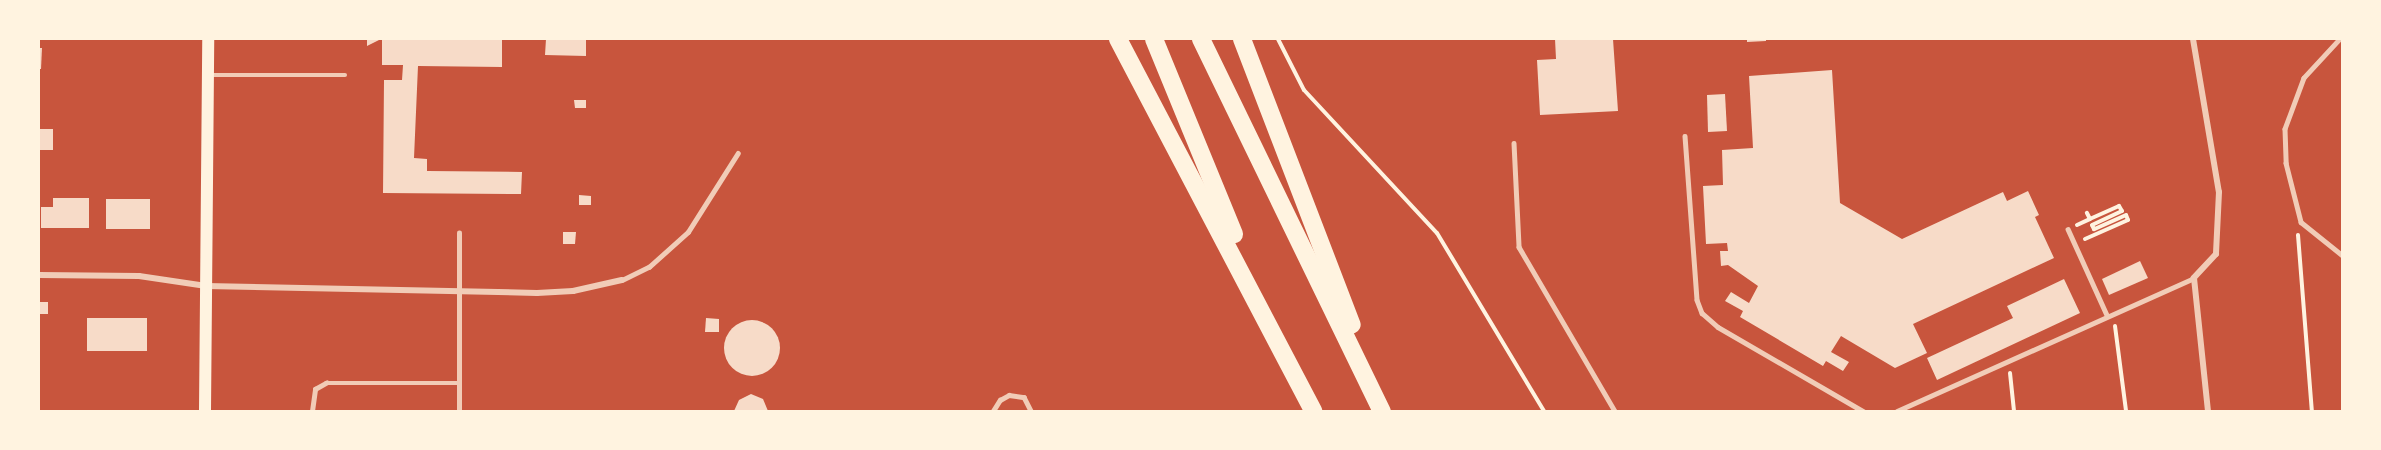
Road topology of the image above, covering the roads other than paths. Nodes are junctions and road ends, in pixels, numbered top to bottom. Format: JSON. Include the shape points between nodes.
{"nodes":[{"id":1,"x":207,"y":39,"type":"edge"},
{"id":2,"x":1118,"y":39,"type":"edge"},
{"id":3,"x":1154,"y":39,"type":"edge"},
{"id":4,"x":1201,"y":39,"type":"edge"},
{"id":5,"x":1242,"y":39,"type":"edge"},
{"id":6,"x":2193,"y":39,"type":"edge"},
{"id":7,"x":2340,"y":39,"type":"edge"},
{"id":8,"x":207,"y":75,"type":"junction"},
{"id":9,"x":345,"y":75,"type":"dead end"},
{"id":10,"x":1685,"y":136,"type":"dead end"},
{"id":11,"x":1514,"y":143,"type":"dead end"},
{"id":12,"x":738,"y":153,"type":"dead end"},
{"id":13,"x":2068,"y":229,"type":"dead end"},
{"id":14,"x":459,"y":233,"type":"dead end"},
{"id":15,"x":2342,"y":255,"type":"edge"},
{"id":16,"x":39,"y":275,"type":"edge"},
{"id":17,"x":2194,"y":278,"type":"junction"},
{"id":18,"x":622,"y":280,"type":"joint"},
{"id":19,"x":206,"y":286,"type":"junction"},
{"id":20,"x":459,"y":291,"type":"junction"},
{"id":21,"x":2107,"y":315,"type":"junction"},
{"id":22,"x":1272,"y":327,"type":"junction"},
{"id":23,"x":457,"y":383,"type":"junction"},
{"id":24,"x":205,"y":411,"type":"edge"},
{"id":25,"x":312,"y":411,"type":"edge"},
{"id":26,"x":459,"y":411,"type":"edge"},
{"id":27,"x":993,"y":411,"type":"edge"},
{"id":28,"x":1030,"y":411,"type":"edge"},
{"id":29,"x":1313,"y":411,"type":"edge"},
{"id":30,"x":1383,"y":411,"type":"edge"},
{"id":31,"x":1615,"y":411,"type":"edge"},
{"id":32,"x":1863,"y":411,"type":"edge"},
{"id":33,"x":1897,"y":411,"type":"edge"},
{"id":34,"x":2208,"y":411,"type":"edge"}],
"edges":[{"from":1,"to":8,"type":"main road"},
{"from":2,"to":22,"type":"highway"},
{"from":3,"to":22,"type":"highway"},
{"from":4,"to":30,"type":"highway"},
{"from":5,"to":30,"type":"highway"},
{"from":6,"to":17,"type":"street","via":[[2219,200],[2216,254]]},
{"from":7,"to":15,"type":"lane","via":[[2304,78],[2285,129],[2286,163],[2301,222]]},
{"from":8,"to":9,"type":"lane"},
{"from":8,"to":19,"type":"main road"},
{"from":10,"to":32,"type":"lane","via":[[1697,300],[1702,313],[1718,327]]},
{"from":11,"to":31,"type":"lane","via":[[1519,247]]},
{"from":12,"to":18,"type":"lane","via":[[688,232],[649,267]]},
{"from":13,"to":21,"type":"lane"},
{"from":14,"to":20,"type":"lane"},
{"from":16,"to":19,"type":"street","via":[[140,276]]},
{"from":17,"to":21,"type":"lane"},
{"from":17,"to":34,"type":"street"},
{"from":18,"to":20,"type":"street","via":[[573,291]]},
{"from":19,"to":20,"type":"street"},
{"from":19,"to":24,"type":"main road"},
{"from":20,"to":23,"type":"lane"},
{"from":21,"to":33,"type":"lane"},
{"from":22,"to":29,"type":"highway"},
{"from":23,"to":25,"type":"lane","via":[[326,383],[313,394]]},
{"from":23,"to":26,"type":"lane"},
{"from":27,"to":28,"type":"lane","via":[[1000,399],[1009,395],[1024,398]]}]}
